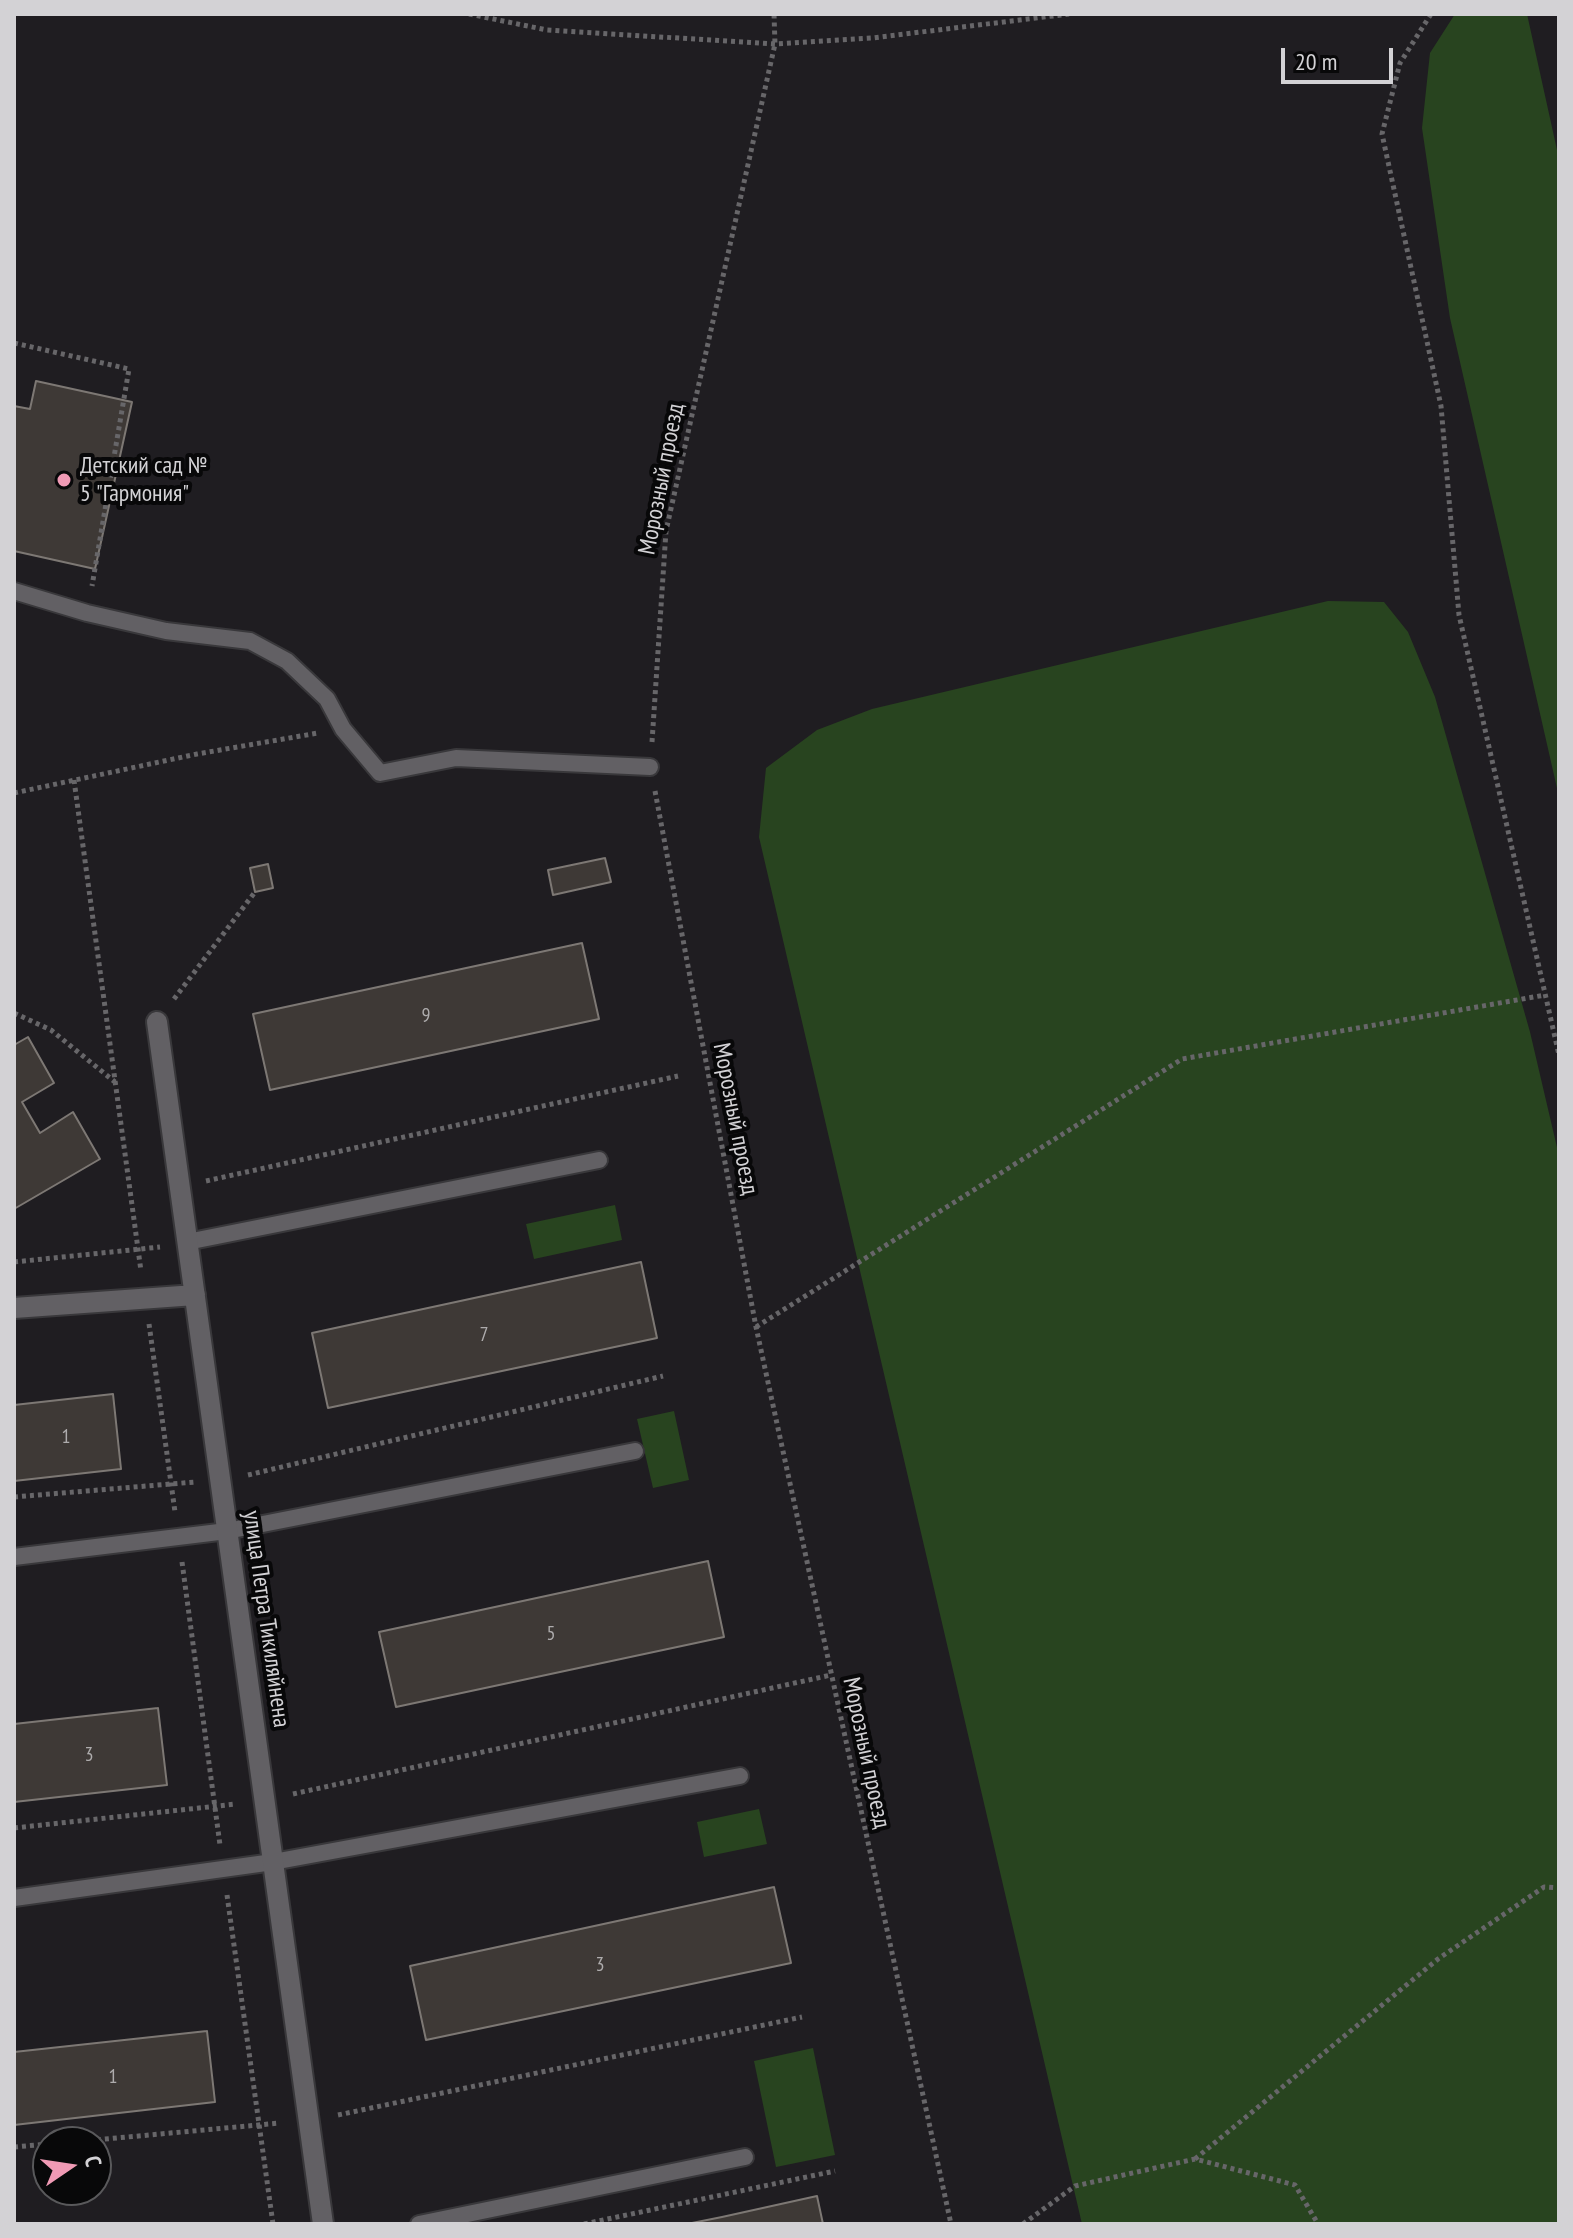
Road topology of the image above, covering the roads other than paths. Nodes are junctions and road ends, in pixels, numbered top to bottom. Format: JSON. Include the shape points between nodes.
{"nodes":[{"id":1,"x":14,"y":591,"type":"edge"},
{"id":2,"x":650,"y":767,"type":"road end"},
{"id":3,"x":157,"y":1022,"type":"road end"},
{"id":4,"x":599,"y":1160,"type":"dead end"},
{"id":5,"x":187,"y":1242,"type":"junction"},
{"id":6,"x":195,"y":1295,"type":"junction"},
{"id":7,"x":14,"y":1308,"type":"edge"},
{"id":8,"x":635,"y":1451,"type":"dead end"},
{"id":9,"x":227,"y":1531,"type":"junction"},
{"id":10,"x":14,"y":1557,"type":"edge"},
{"id":11,"x":740,"y":1776,"type":"dead end"},
{"id":12,"x":273,"y":1862,"type":"junction"},
{"id":13,"x":14,"y":1898,"type":"edge"},
{"id":14,"x":745,"y":2157,"type":"dead end"},
{"id":15,"x":323,"y":2224,"type":"edge"},
{"id":16,"x":419,"y":2224,"type":"edge"}],
"edges":[{"from":1,"to":2,"type":"lane","via":[[166,631],[250,641],[287,661],[327,699],[343,729],[380,773],[456,758]]},
{"from":3,"to":5,"type":"street","name":"улица Петра Тикиляйнена"},
{"from":4,"to":5,"type":"lane"},
{"from":5,"to":6,"type":"street","name":"улица Петра Тикиляйнена"},
{"from":6,"to":7,"type":"street"},
{"from":6,"to":9,"type":"street","name":"улица Петра Тикиляйнена"},
{"from":8,"to":9,"type":"lane"},
{"from":9,"to":10,"type":"lane"},
{"from":9,"to":12,"type":"street","name":"улица Петра Тикиляйнена"},
{"from":11,"to":12,"type":"lane"},
{"from":12,"to":13,"type":"lane"},
{"from":12,"to":15,"type":"street","name":"улица Петра Тикиляйнена"},
{"from":14,"to":16,"type":"lane"}]}
